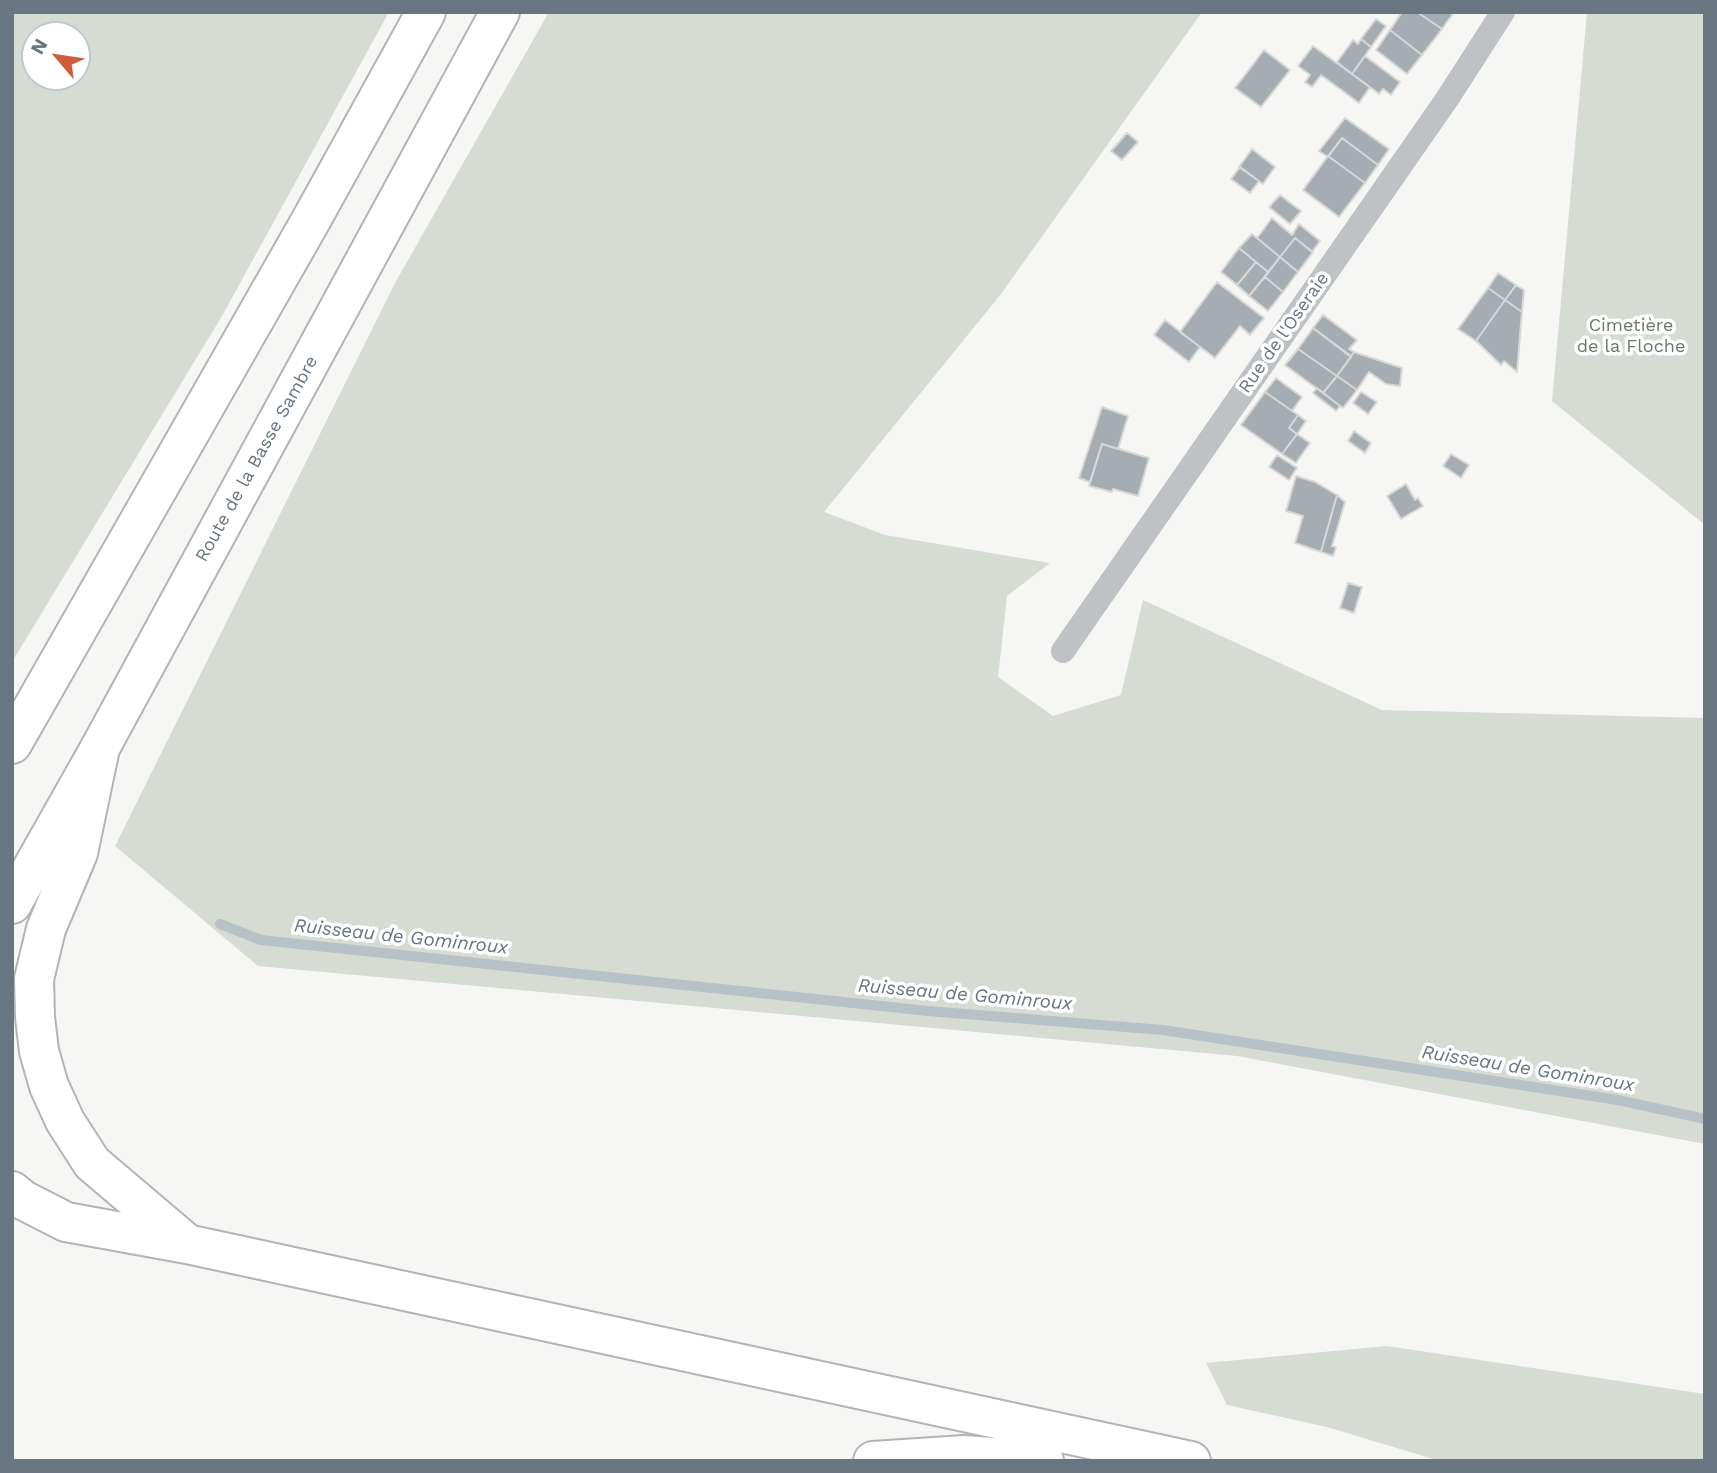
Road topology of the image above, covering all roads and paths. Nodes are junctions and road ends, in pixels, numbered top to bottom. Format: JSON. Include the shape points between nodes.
{"nodes":[{"id":1,"x":426,"y":12,"type":"edge"},
{"id":2,"x":500,"y":12,"type":"edge"},
{"id":3,"x":1503,"y":12,"type":"edge"},
{"id":4,"x":1063,"y":651,"type":"dead end"},
{"id":5,"x":15,"y":737,"type":"edge"},
{"id":6,"x":100,"y":748,"type":"junction"},
{"id":7,"x":12,"y":904,"type":"edge"},
{"id":8,"x":12,"y":1191,"type":"edge"},
{"id":9,"x":187,"y":1244,"type":"junction"},
{"id":10,"x":873,"y":1461,"type":"edge"},
{"id":11,"x":1044,"y":1461,"type":"edge"},
{"id":12,"x":1191,"y":1461,"type":"edge"}],
"edges":[{"from":1,"to":5,"type":"highway"},
{"from":2,"to":6,"type":"highway","name":"Route de la Basse Sambre"},
{"from":3,"to":4,"type":"street","name":"Rue de l'Oseraie"},
{"from":6,"to":7,"type":"highway","name":"Route de la Basse Sambre"},
{"from":6,"to":9,"type":"highway","via":[[78,853],[46,929],[34,979],[39,1051],[65,1121],[92,1163]]},
{"from":8,"to":9,"type":"highway","via":[[66,1222]]},
{"from":9,"to":12,"type":"highway"},
{"from":10,"to":11,"type":"highway","via":[[964,1455]]}]}
